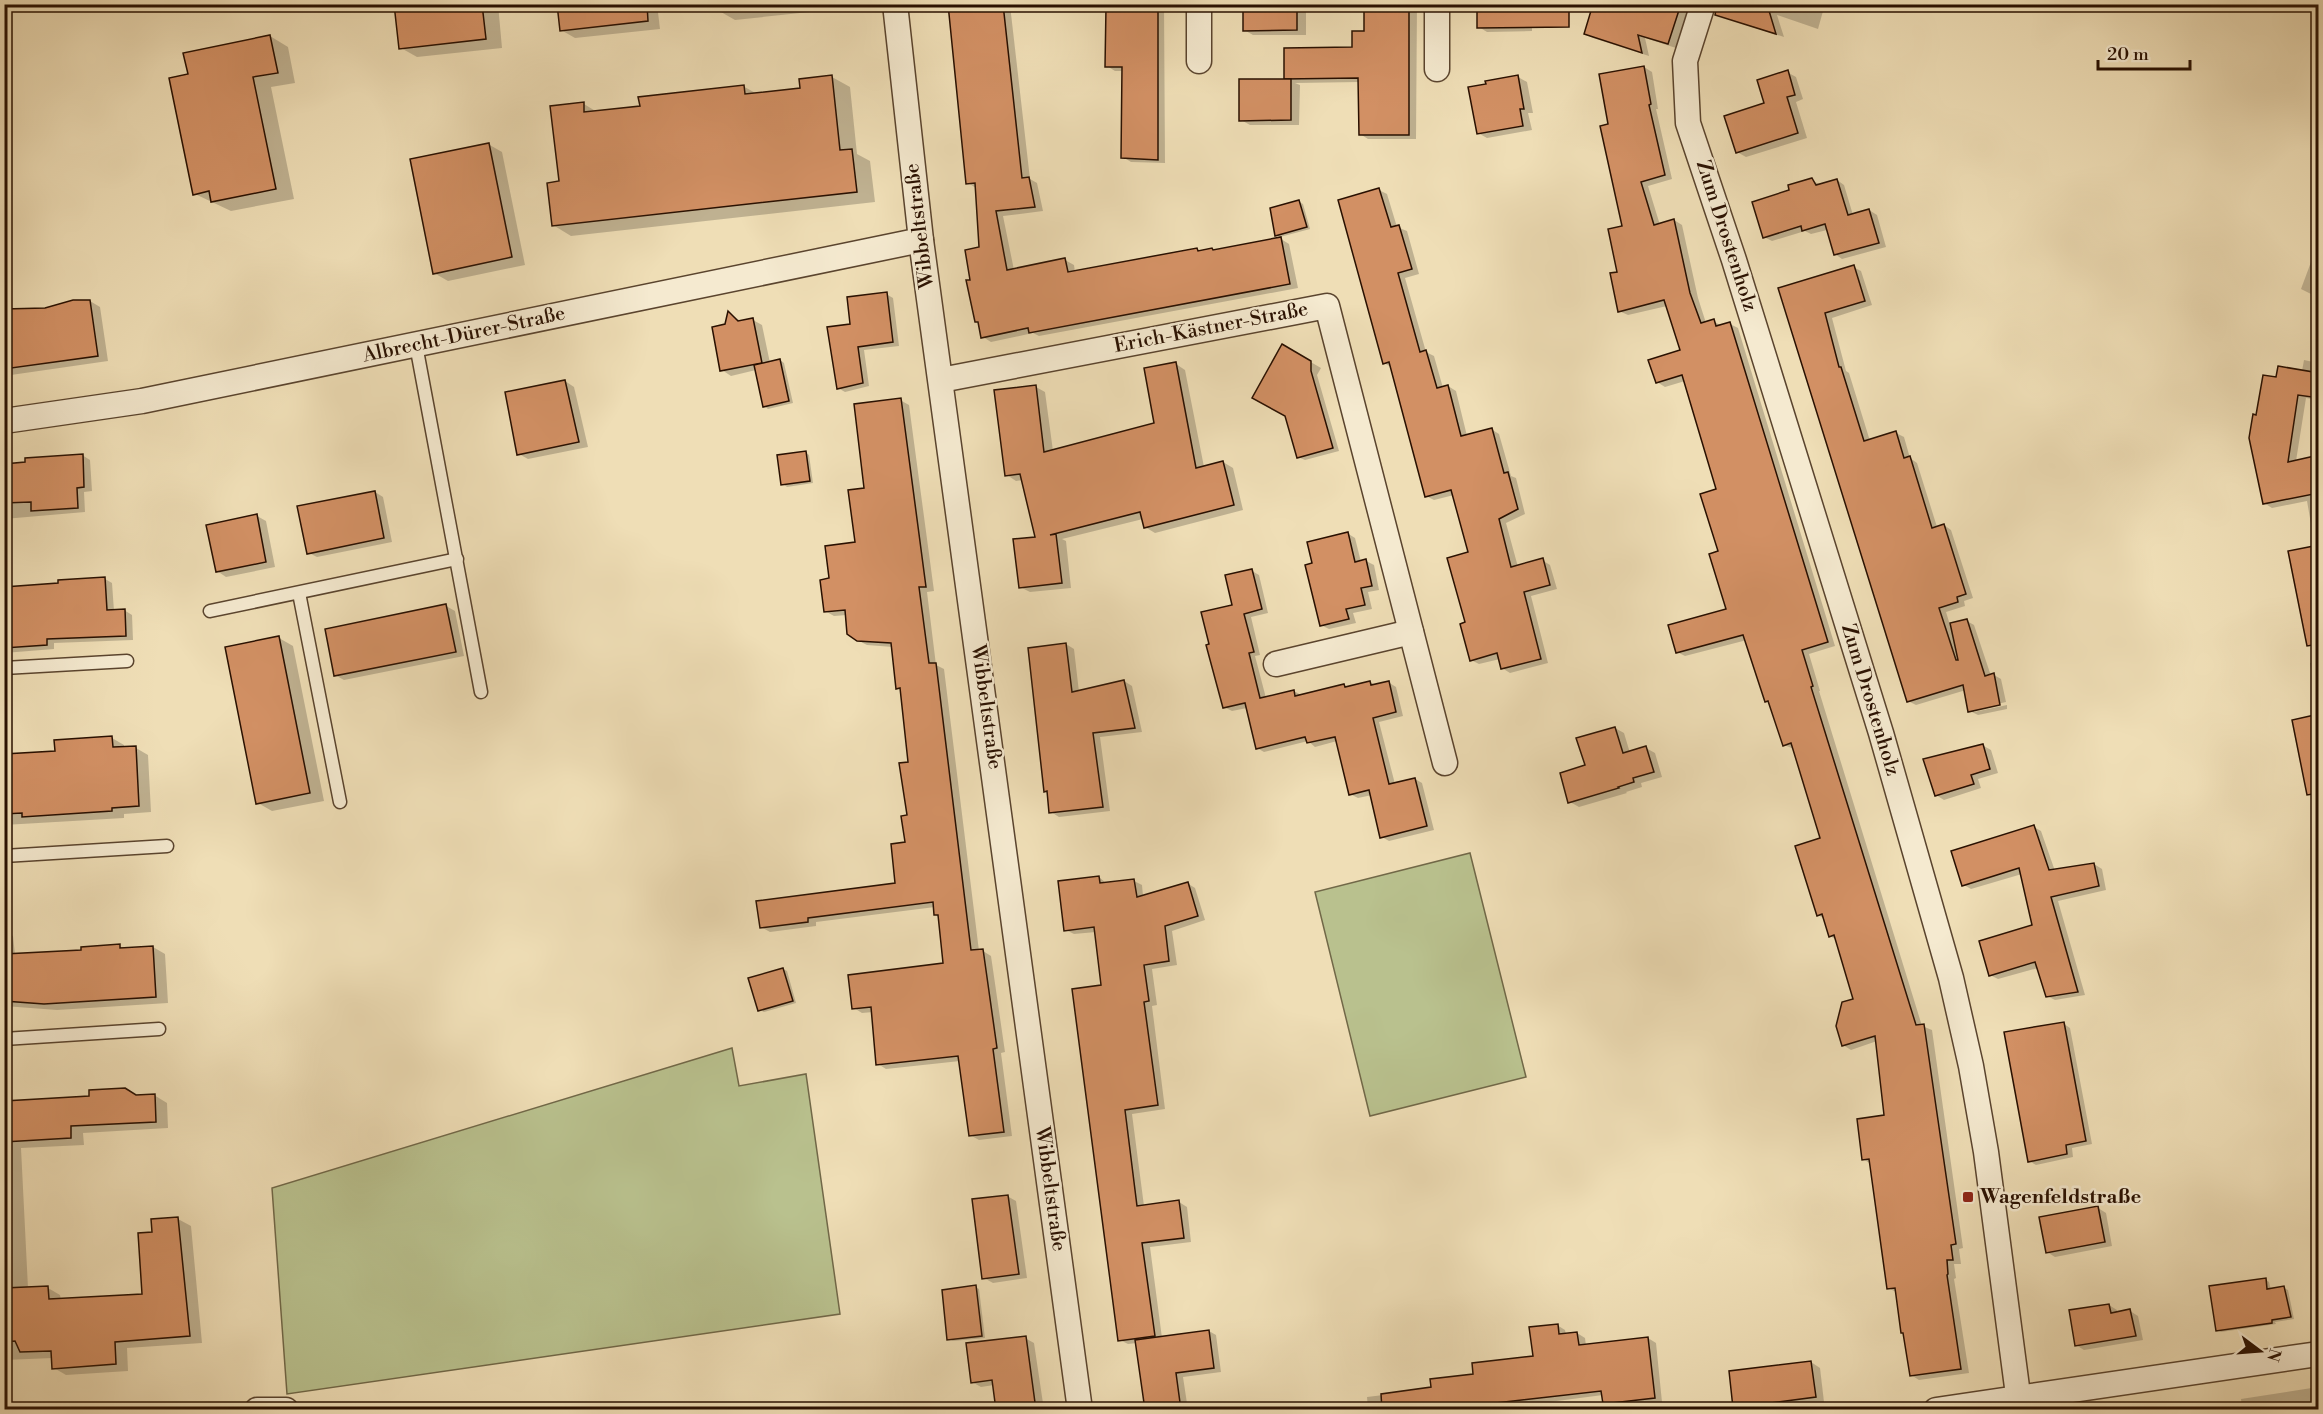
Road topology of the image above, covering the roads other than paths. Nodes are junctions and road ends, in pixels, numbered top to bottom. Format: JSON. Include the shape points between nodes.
{"nodes":[{"id":1,"x":895,"y":4,"type":"edge"},
{"id":2,"x":1199,"y":4,"type":"edge"},
{"id":3,"x":1437,"y":4,"type":"edge"},
{"id":4,"x":1703,"y":4,"type":"edge"},
{"id":5,"x":1199,"y":61,"type":"dead end"},
{"id":6,"x":1437,"y":69,"type":"dead end"},
{"id":7,"x":921,"y":240,"type":"junction"},
{"id":8,"x":416,"y":345,"type":"junction"},
{"id":9,"x":941,"y":380,"type":"junction"},
{"id":10,"x":4,"y":421,"type":"edge"},
{"id":11,"x":457,"y":560,"type":"junction"},
{"id":12,"x":299,"y":592,"type":"junction"},
{"id":13,"x":210,"y":611,"type":"dead end"},
{"id":14,"x":1411,"y":632,"type":"junction"},
{"id":15,"x":127,"y":661,"type":"dead end"},
{"id":16,"x":1276,"y":664,"type":"dead end"},
{"id":17,"x":4,"y":668,"type":"edge"},
{"id":18,"x":482,"y":692,"type":"dead end"},
{"id":19,"x":1445,"y":763,"type":"dead end"},
{"id":20,"x":340,"y":802,"type":"dead end"},
{"id":21,"x":167,"y":846,"type":"dead end"},
{"id":22,"x":4,"y":856,"type":"edge"},
{"id":23,"x":159,"y":1029,"type":"dead end"},
{"id":24,"x":4,"y":1039,"type":"edge"},
{"id":25,"x":2319,"y":1354,"type":"edge"},
{"id":26,"x":2020,"y":1404,"type":"edge"},
{"id":27,"x":257,"y":1410,"type":"edge"},
{"id":28,"x":286,"y":1410,"type":"edge"},
{"id":29,"x":1080,"y":1410,"type":"edge"},
{"id":30,"x":1936,"y":1410,"type":"edge"}],
"edges":[{"from":1,"to":7,"type":"street","name":"Wibbeltstraße"},
{"from":2,"to":5,"type":"street"},
{"from":3,"to":6,"type":"street"},
{"from":4,"to":26,"type":"street","name":"Zum Drostenholz","via":[[1685,62],[1688,123],[1875,713],[1951,978],[1986,1152]]},
{"from":7,"to":8,"type":"street","name":"Albrecht-Dürer-Straße"},
{"from":7,"to":9,"type":"street","name":"Wibbeltstraße"},
{"from":8,"to":10,"type":"street","name":"Albrecht-Dürer-Straße","via":[[141,401]]},
{"from":8,"to":11,"type":"lane"},
{"from":9,"to":14,"type":"street","name":"Erich-Kästner-Straße","via":[[1327,306]]},
{"from":9,"to":29,"type":"street","name":"Wibbeltstraße"},
{"from":11,"to":12,"type":"lane"},
{"from":11,"to":18,"type":"lane"},
{"from":12,"to":13,"type":"lane"},
{"from":12,"to":20,"type":"lane"},
{"from":14,"to":16,"type":"street"},
{"from":14,"to":19,"type":"street","name":"Erich-Kästner-Straße"},
{"from":15,"to":17,"type":"lane"},
{"from":21,"to":22,"type":"lane"},
{"from":23,"to":24,"type":"lane"},
{"from":25,"to":26,"type":"street"},
{"from":26,"to":30,"type":"street"},
{"from":27,"to":28,"type":"street"}]}
